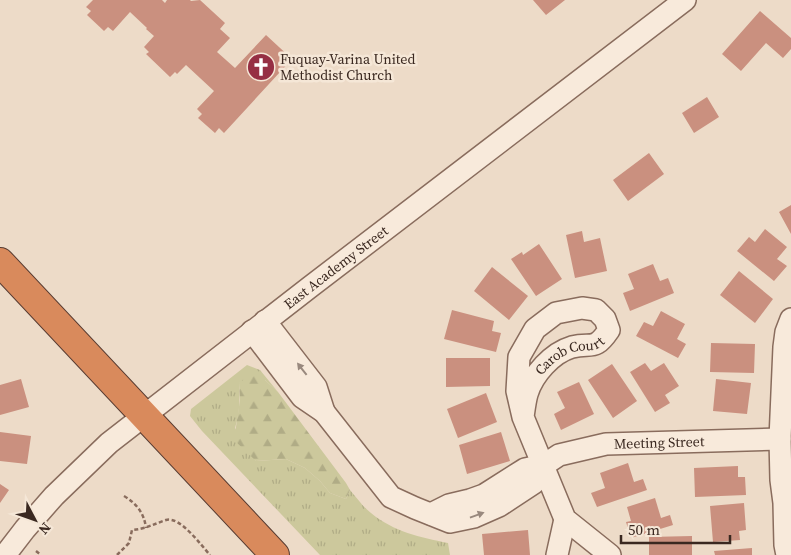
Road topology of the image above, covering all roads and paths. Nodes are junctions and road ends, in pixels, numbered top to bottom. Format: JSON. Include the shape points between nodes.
{"nodes":[{"id":1,"x":685,"y":0,"type":"edge"},
{"id":2,"x":0,"y":262,"type":"edge"},
{"id":3,"x":791,"y":319,"type":"edge"},
{"id":4,"x":259,"y":326,"type":"junction"},
{"id":5,"x":786,"y":388,"type":"edge"},
{"id":6,"x":144,"y":416,"type":"junction"},
{"id":7,"x":523,"y":417,"type":"junction"},
{"id":8,"x":780,"y":440,"type":"junction"},
{"id":9,"x":544,"y":465,"type":"junction"},
{"id":10,"x":124,"y":496,"type":"dead end"},
{"id":11,"x":788,"y":508,"type":"edge"},
{"id":12,"x":565,"y":519,"type":"junction"},
{"id":13,"x":146,"y":528,"type":"junction"},
{"id":14,"x":36,"y":550,"type":"dead end"},
{"id":15,"x":5,"y":555,"type":"edge"},
{"id":16,"x":41,"y":555,"type":"edge"},
{"id":17,"x":117,"y":555,"type":"edge"},
{"id":18,"x":210,"y":555,"type":"edge"},
{"id":19,"x":275,"y":555,"type":"edge"},
{"id":20,"x":557,"y":555,"type":"edge"},
{"id":21,"x":610,"y":555,"type":"edge"},
{"id":22,"x":787,"y":555,"type":"edge"}],
"edges":[{"from":1,"to":4,"type":"street","name":"East Academy Street"},
{"from":2,"to":6,"type":"highway"},
{"from":3,"to":5,"type":"street","via":[[786,332]]},
{"from":4,"to":6,"type":"street","name":"East Academy Street"},
{"from":4,"to":9,"type":"street","name":"Meeting Street","via":[[302,397],[324,412],[391,497],[431,514],[484,494],[525,469]]},
{"from":5,"to":8,"type":"street"},
{"from":6,"to":15,"type":"street","name":"East Academy Street","via":[[86,464],[25,528]]},
{"from":6,"to":19,"type":"highway"},
{"from":7,"to":7,"type":"street","name":"Carob Court","via":[[527,394],[538,373],[555,356],[572,347],[592,346],[601,341],[609,330],[605,319],[596,310],[582,308],[556,313],[535,329],[518,357],[517,391]]},
{"from":7,"to":9,"type":"street","name":"Carob Court"},
{"from":8,"to":9,"type":"street","name":"Meeting Street","via":[[606,444],[559,455]]},
{"from":8,"to":11,"type":"street","via":[[781,480]]},
{"from":9,"to":12,"type":"street","name":"Carob Court"},
{"from":10,"to":13,"type":"path","via":[[141,512]]},
{"from":11,"to":22,"type":"street"},
{"from":12,"to":20,"type":"street"},
{"from":12,"to":21,"type":"street"},
{"from":13,"to":17,"type":"path","via":[[132,530],[129,543]]},
{"from":13,"to":18,"type":"path","via":[[168,519],[174,520]]},
{"from":14,"to":16,"type":"path"}]}
